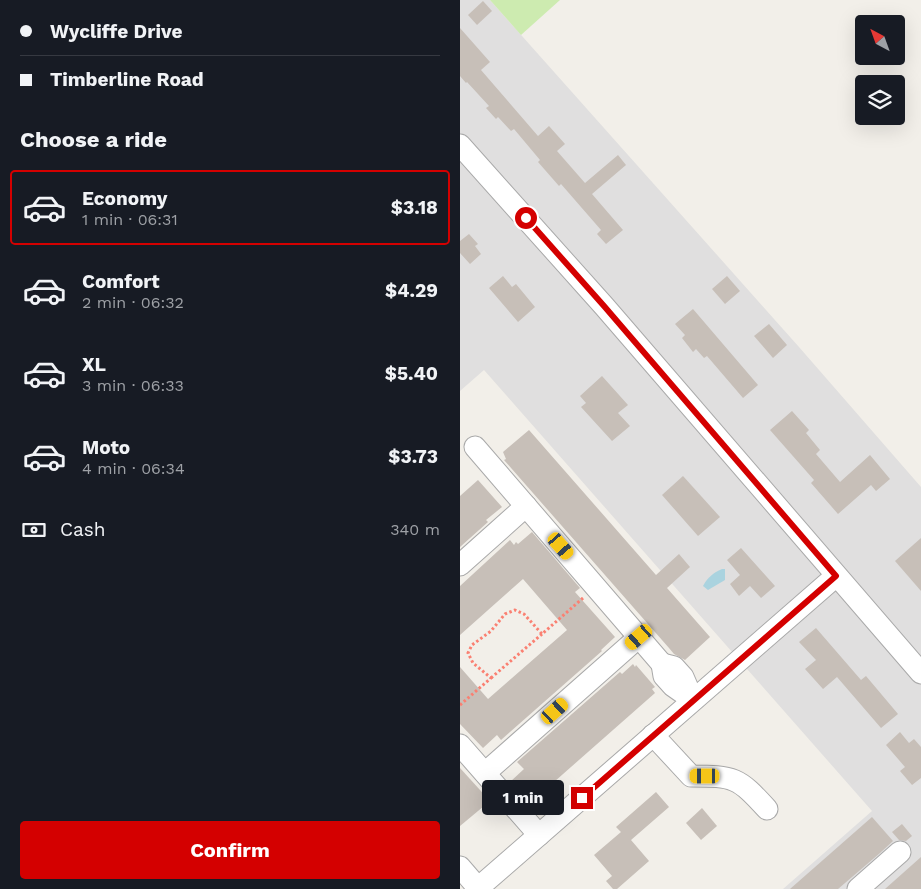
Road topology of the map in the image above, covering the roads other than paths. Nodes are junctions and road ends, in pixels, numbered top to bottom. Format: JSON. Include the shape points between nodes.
{"nodes":[{"id":1,"x":460,"y":144,"type":"edge"},
{"id":2,"x":474,"y":447,"type":"dead end"},
{"id":3,"x":526,"y":506,"type":"junction"},
{"id":4,"x":460,"y":565,"type":"edge"},
{"id":5,"x":836,"y":576,"type":"junction"},
{"id":6,"x":639,"y":637,"type":"junction"},
{"id":7,"x":921,"y":673,"type":"edge"},
{"id":8,"x":693,"y":700,"type":"junction"},
{"id":9,"x":653,"y":735,"type":"junction"},
{"id":10,"x":460,"y":745,"type":"edge"},
{"id":11,"x":485,"y":773,"type":"junction"},
{"id":12,"x":767,"y":809,"type":"dead end"},
{"id":13,"x":539,"y":835,"type":"junction"},
{"id":14,"x":900,"y":852,"type":"dead end"},
{"id":15,"x":460,"y":867,"type":"edge"},
{"id":16,"x":866,"y":887,"type":"edge"},
{"id":17,"x":478,"y":889,"type":"edge"}],
"edges":[{"from":1,"to":5,"type":"street"},
{"from":2,"to":3,"type":"street"},
{"from":3,"to":4,"type":"street"},
{"from":3,"to":6,"type":"street"},
{"from":5,"to":7,"type":"street"},
{"from":5,"to":8,"type":"street"},
{"from":6,"to":8,"type":"street","via":[[662,664],[674,667],[683,677]]},
{"from":6,"to":11,"type":"street"},
{"from":8,"to":9,"type":"street"},
{"from":9,"to":12,"type":"street","via":[[691,776],[733,779],[748,788]]},
{"from":9,"to":13,"type":"street"},
{"from":10,"to":11,"type":"street"},
{"from":11,"to":13,"type":"street"},
{"from":13,"to":17,"type":"street"},
{"from":14,"to":16,"type":"street"},
{"from":15,"to":17,"type":"street"}]}
